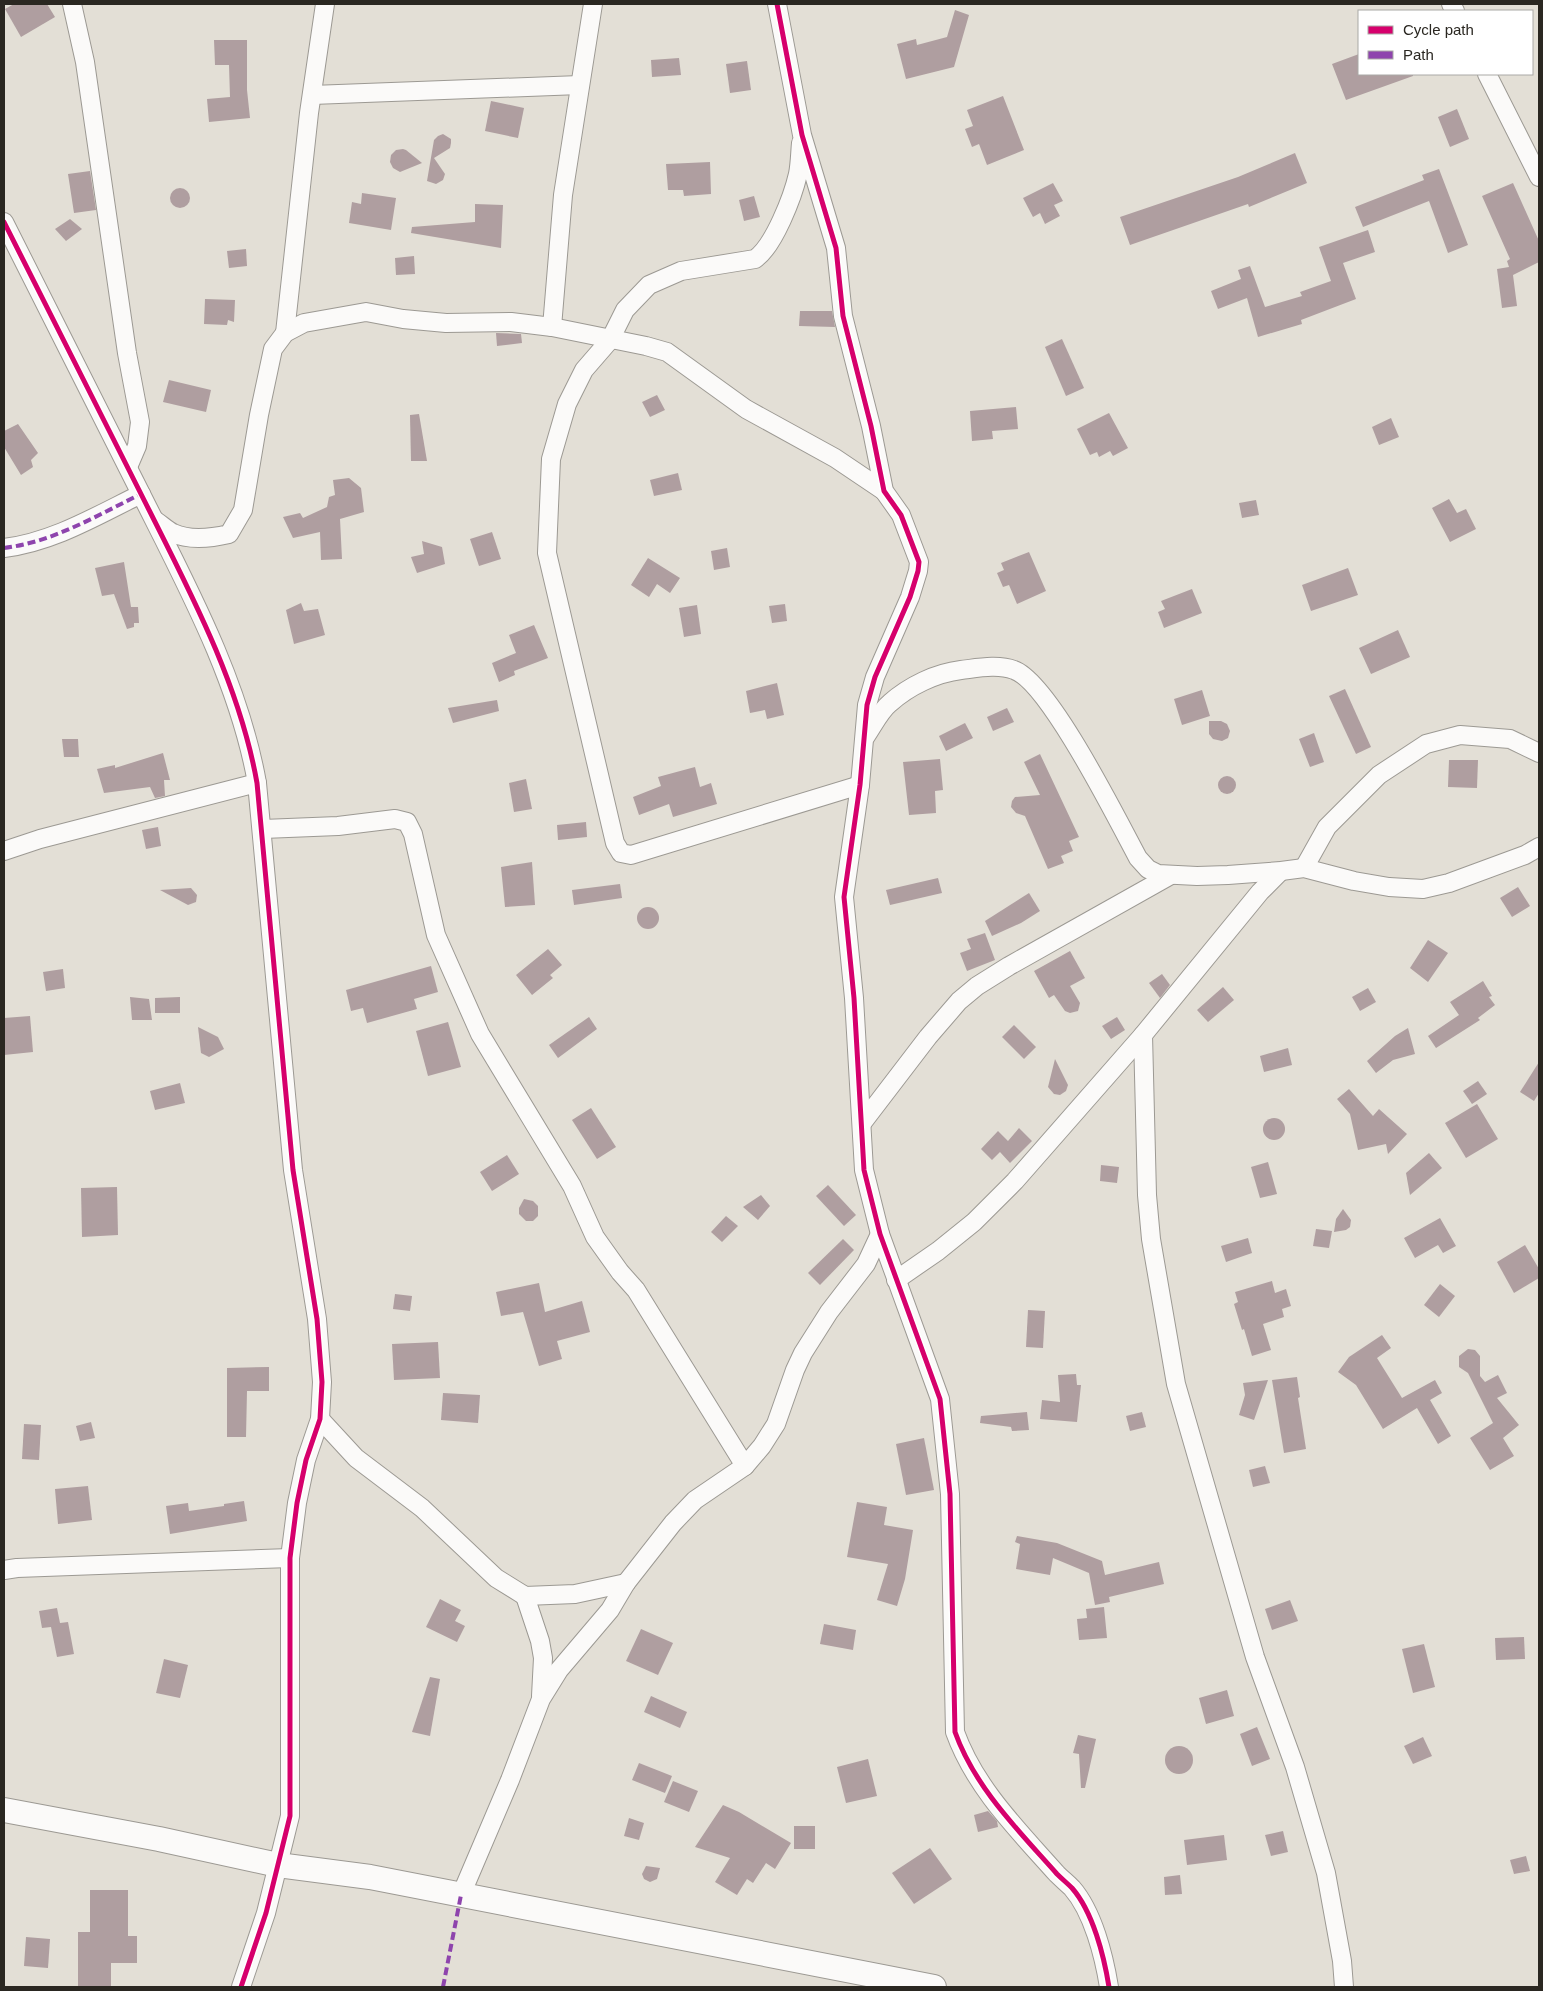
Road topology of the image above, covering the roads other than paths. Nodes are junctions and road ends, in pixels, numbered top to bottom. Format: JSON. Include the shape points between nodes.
{"nodes":[{"id":1,"x":72,"y":4,"type":"edge"},
{"id":2,"x":326,"y":4,"type":"edge"},
{"id":3,"x":593,"y":4,"type":"edge"},
{"id":4,"x":778,"y":4,"type":"edge"},
{"id":5,"x":1488,"y":75,"type":"edge"},
{"id":6,"x":580,"y":85,"type":"junction"},
{"id":7,"x":312,"y":95,"type":"junction"},
{"id":8,"x":802,"y":135,"type":"junction"},
{"id":9,"x":1539,"y":177,"type":"edge"},
{"id":10,"x":4,"y":222,"type":"edge"},
{"id":11,"x":552,"y":327,"type":"junction"},
{"id":12,"x":285,"y":333,"type":"junction"},
{"id":13,"x":610,"y":340,"type":"junction"},
{"id":14,"x":128,"y":468,"type":"junction"},
{"id":15,"x":884,"y":491,"type":"junction"},
{"id":16,"x":141,"y":494,"type":"junction"},
{"id":17,"x":156,"y":521,"type":"junction"},
{"id":18,"x":4,"y":548,"type":"edge"},
{"id":19,"x":865,"y":737,"type":"junction"},
{"id":20,"x":1539,"y":753,"type":"edge"},
{"id":21,"x":257,"y":783,"type":"junction"},
{"id":22,"x":860,"y":785,"type":"junction"},
{"id":23,"x":263,"y":829,"type":"junction"},
{"id":24,"x":1539,"y":847,"type":"edge"},
{"id":25,"x":4,"y":852,"type":"edge"},
{"id":26,"x":1304,"y":868,"type":"junction"},
{"id":27,"x":1281,"y":872,"type":"junction"},
{"id":28,"x":1171,"y":875,"type":"junction"},
{"id":29,"x":1143,"y":1035,"type":"junction"},
{"id":30,"x":863,"y":1122,"type":"junction"},
{"id":31,"x":880,"y":1234,"type":"junction"},
{"id":32,"x":896,"y":1280,"type":"junction"},
{"id":33,"x":320,"y":1419,"type":"junction"},
{"id":34,"x":745,"y":1466,"type":"junction"},
{"id":35,"x":290,"y":1558,"type":"junction"},
{"id":36,"x":4,"y":1570,"type":"edge"},
{"id":37,"x":626,"y":1583,"type":"junction"},
{"id":38,"x":525,"y":1596,"type":"junction"},
{"id":39,"x":541,"y":1698,"type":"junction"},
{"id":40,"x":4,"y":1810,"type":"edge"},
{"id":41,"x":278,"y":1865,"type":"junction"},
{"id":42,"x":461,"y":1895,"type":"junction"},
{"id":43,"x":892,"y":1983,"type":"edge"},
{"id":44,"x":241,"y":1987,"type":"edge"},
{"id":45,"x":934,"y":1987,"type":"edge"},
{"id":46,"x":1109,"y":1987,"type":"edge"},
{"id":47,"x":1344,"y":1987,"type":"edge"}],
"edges":[{"from":1,"to":14,"type":"street","via":[[85,62],[127,354],[140,422],[137,446]]},
{"from":2,"to":7,"type":"street"},
{"from":3,"to":6,"type":"street"},
{"from":4,"to":8,"type":"street"},
{"from":5,"to":9,"type":"street"},
{"from":6,"to":7,"type":"street"},
{"from":6,"to":11,"type":"street","via":[[563,195]]},
{"from":7,"to":12,"type":"street"},
{"from":8,"to":13,"type":"street","via":[[798,173],[786,211],[764,251],[755,259],[681,271],[649,285],[625,310]]},
{"from":8,"to":15,"type":"street","via":[[836,248],[843,316]]},
{"from":10,"to":14,"type":"street"},
{"from":11,"to":12,"type":"street","via":[[511,322],[446,323],[366,312],[304,323]]},
{"from":11,"to":13,"type":"street"},
{"from":12,"to":17,"type":"street","via":[[273,350],[243,510],[229,534],[212,538],[193,537],[174,533]]},
{"from":13,"to":15,"type":"street","via":[[667,352],[746,409],[835,458]]},
{"from":13,"to":22,"type":"street","via":[[584,370],[567,404],[551,459],[547,553],[615,843],[621,853],[631,855]]},
{"from":14,"to":16,"type":"street"},
{"from":15,"to":19,"type":"street","via":[[901,515],[919,562],[910,597],[875,677],[867,704]]},
{"from":16,"to":17,"type":"street"},
{"from":16,"to":18,"type":"street","via":[[58,535],[23,546]]},
{"from":17,"to":21,"type":"street","via":[[234,696],[245,727]]},
{"from":19,"to":22,"type":"street"},
{"from":19,"to":28,"type":"street","via":[[889,704],[913,686],[948,672],[991,667],[1014,670],[1029,679],[1042,693],[1098,783],[1138,858],[1158,874]]},
{"from":20,"to":26,"type":"street","via":[[1510,740],[1460,735],[1426,744],[1380,775],[1328,827]]},
{"from":21,"to":23,"type":"street"},
{"from":21,"to":25,"type":"street","via":[[40,839]]},
{"from":22,"to":30,"type":"street","via":[[844,897]]},
{"from":23,"to":33,"type":"street","via":[[293,1170],[321,1352]]},
{"from":23,"to":34,"type":"street","via":[[338,826],[395,819],[407,822],[413,834],[436,935],[480,1034],[572,1186],[595,1237],[636,1290]]},
{"from":24,"to":26,"type":"street","via":[[1449,884],[1423,889],[1380,886]]},
{"from":26,"to":27,"type":"street"},
{"from":27,"to":28,"type":"street"},
{"from":27,"to":29,"type":"street","via":[[1260,892]]},
{"from":28,"to":30,"type":"street","via":[[977,986],[959,1001],[928,1037]]},
{"from":29,"to":32,"type":"street","via":[[1057,1134],[974,1222]]},
{"from":29,"to":47,"type":"street","via":[[1151,1239],[1176,1384],[1255,1657],[1294,1767],[1326,1873]]},
{"from":30,"to":31,"type":"street","via":[[862,1158]]},
{"from":31,"to":32,"type":"street"},
{"from":31,"to":34,"type":"street","via":[[866,1264],[803,1353],[776,1424]]},
{"from":32,"to":46,"type":"street","via":[[940,1399],[950,1494],[955,1732],[972,1770],[1008,1819],[1071,1887],[1092,1920]]},
{"from":33,"to":35,"type":"street","via":[[306,1460]]},
{"from":33,"to":38,"type":"street","via":[[356,1458],[422,1508],[496,1578]]},
{"from":34,"to":37,"type":"street","via":[[696,1500],[673,1522]]},
{"from":35,"to":36,"type":"street"},
{"from":35,"to":41,"type":"street","via":[[290,1816]]},
{"from":37,"to":38,"type":"street","via":[[575,1594]]},
{"from":37,"to":39,"type":"street","via":[[610,1610],[559,1670]]},
{"from":38,"to":39,"type":"street","via":[[544,1658]]},
{"from":39,"to":42,"type":"street"},
{"from":40,"to":41,"type":"street"},
{"from":41,"to":42,"type":"street"},
{"from":41,"to":44,"type":"street"},
{"from":42,"to":43,"type":"street"},
{"from":43,"to":45,"type":"street"}]}
